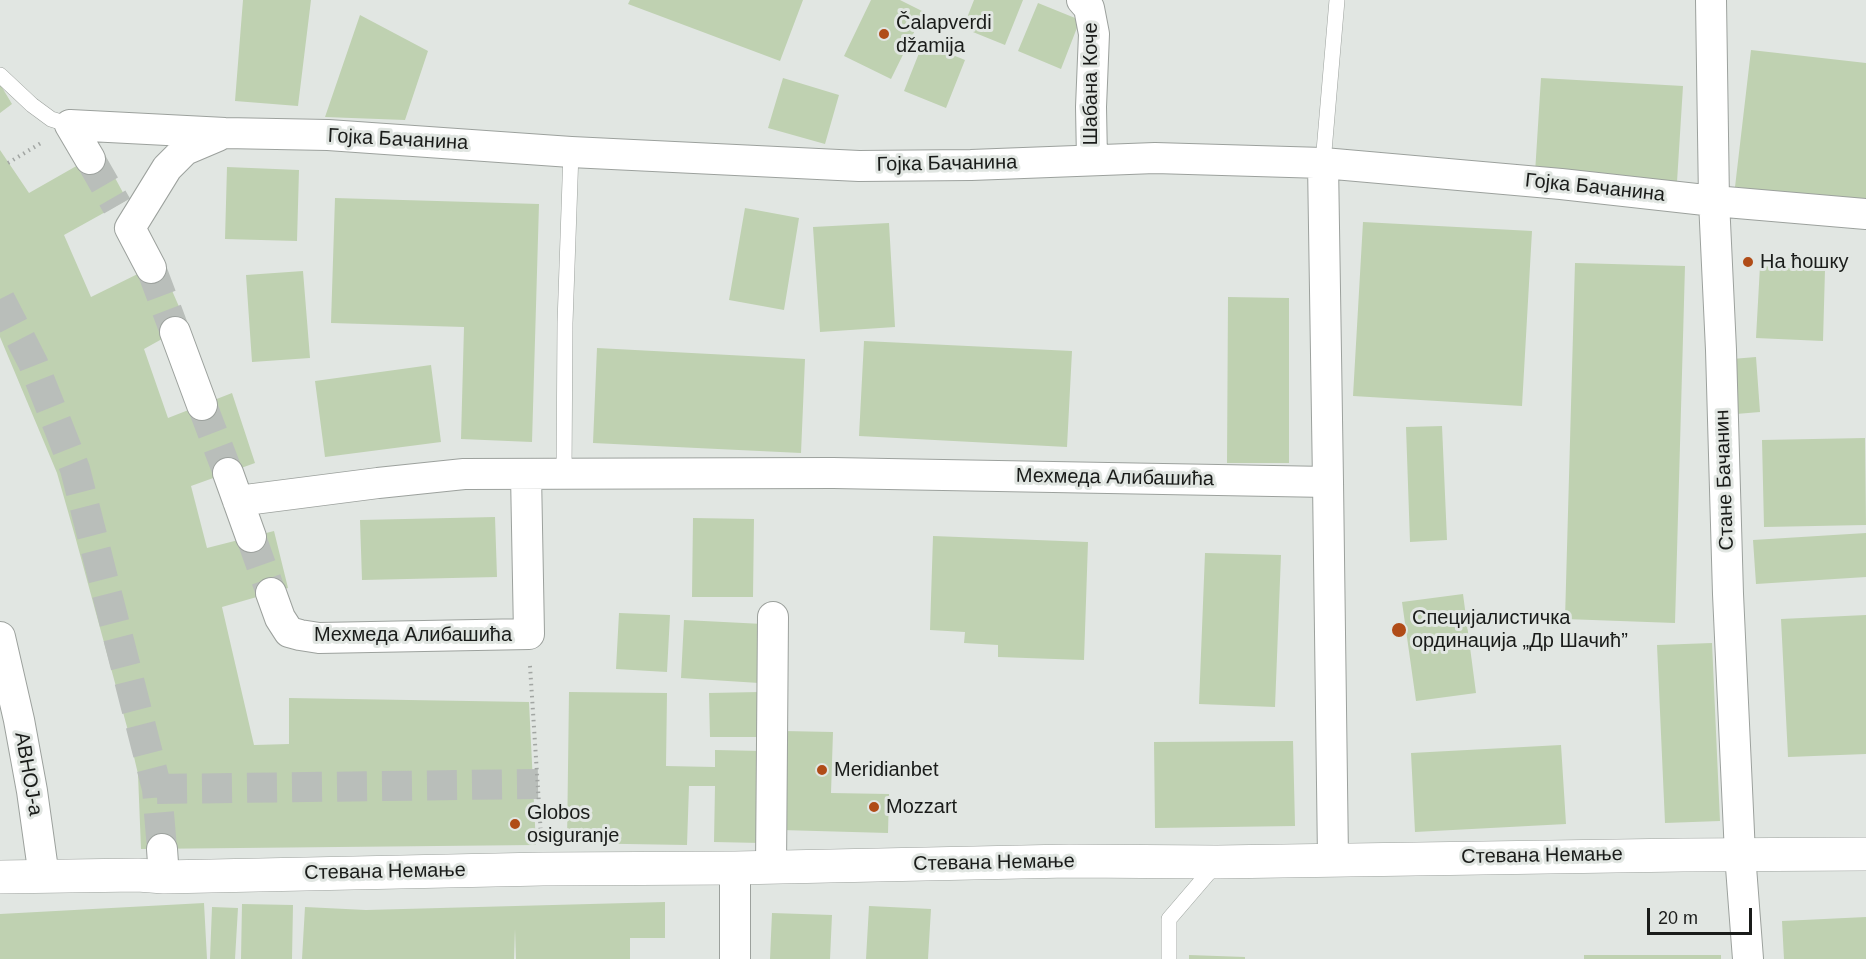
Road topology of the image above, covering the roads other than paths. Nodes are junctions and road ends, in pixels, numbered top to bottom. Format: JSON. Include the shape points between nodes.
{"nodes":[{"id":1,"x":1337,"y":0,"type":"edge"},
{"id":2,"x":1711,"y":0,"type":"edge"},
{"id":3,"x":1090,"y":3,"type":"edge"},
{"id":4,"x":0,"y":75,"type":"edge"},
{"id":5,"x":70,"y":125,"type":"junction"},
{"id":6,"x":225,"y":133,"type":"junction"},
{"id":7,"x":571,"y":152,"type":"junction"},
{"id":8,"x":90,"y":159,"type":"tunnel mouth"},
{"id":9,"x":1092,"y":160,"type":"junction"},
{"id":10,"x":1323,"y":163,"type":"junction"},
{"id":11,"x":1714,"y":201,"type":"junction"},
{"id":12,"x":1866,"y":214,"type":"edge"},
{"id":13,"x":151,"y":268,"type":"tunnel mouth"},
{"id":14,"x":175,"y":332,"type":"tunnel mouth"},
{"id":15,"x":202,"y":405,"type":"tunnel mouth"},
{"id":16,"x":228,"y":473,"type":"tunnel mouth"},
{"id":17,"x":564,"y":473,"type":"junction"},
{"id":18,"x":526,"y":474,"type":"junction"},
{"id":19,"x":1328,"y":482,"type":"junction"},
{"id":20,"x":238,"y":501,"type":"junction"},
{"id":21,"x":251,"y":537,"type":"tunnel mouth"},
{"id":22,"x":271,"y":592,"type":"tunnel mouth"},
{"id":23,"x":773,"y":617,"type":"dead end"},
{"id":24,"x":0,"y":637,"type":"edge"},
{"id":25,"x":1740,"y":854,"type":"junction"},
{"id":26,"x":1866,"y":854,"type":"edge"},
{"id":27,"x":1333,"y":859,"type":"junction"},
{"id":28,"x":1217,"y":862,"type":"junction"},
{"id":29,"x":771,"y":867,"type":"junction"},
{"id":30,"x":735,"y":868,"type":"junction"},
{"id":31,"x":0,"y":877,"type":"edge"},
{"id":32,"x":44,"y":877,"type":"junction"},
{"id":33,"x":735,"y":959,"type":"edge"},
{"id":34,"x":1169,"y":959,"type":"edge"},
{"id":35,"x":1748,"y":959,"type":"edge"}],
"edges":[{"from":1,"to":10,"type":"lane"},
{"from":2,"to":11,"type":"street","name":"Стане Бачанин"},
{"from":3,"to":9,"type":"street","name":"Шабана Коче","via":[[1094,34]]},
{"from":4,"to":5,"type":"lane","via":[[51,119]]},
{"from":5,"to":6,"type":"street","name":"Гојка Бачанина"},
{"from":5,"to":8,"type":"street"},
{"from":6,"to":7,"type":"street","name":"Гојка Бачанина","via":[[339,136]]},
{"from":6,"to":13,"type":"street","name":"Гојка Бачанина","via":[[185,150],[124,217]]},
{"from":7,"to":9,"type":"street","name":"Гојка Бачанина","via":[[859,166]]},
{"from":7,"to":17,"type":"lane"},
{"from":9,"to":10,"type":"street","name":"Гојка Бачанина"},
{"from":10,"to":11,"type":"street","name":"Гојка Бачанина"},
{"from":10,"to":19,"type":"street"},
{"from":11,"to":12,"type":"street","name":"Гојка Бачанина"},
{"from":11,"to":25,"type":"street","name":"Стане Бачанин"},
{"from":14,"to":15,"type":"street"},
{"from":16,"to":20,"type":"street"},
{"from":17,"to":18,"type":"street","name":"Мехмеда Алибашића"},
{"from":17,"to":19,"type":"street","name":"Мехмеда Алибашића","via":[[833,473]]},
{"from":18,"to":20,"type":"street","name":"Мехмеда Алибашића","via":[[465,474]]},
{"from":18,"to":22,"type":"street","name":"Мехмеда Алибашића","via":[[529,634],[319,638],[300,635],[289,632]]},
{"from":19,"to":27,"type":"street"},
{"from":20,"to":21,"type":"street"},
{"from":23,"to":29,"type":"street"},
{"from":24,"to":32,"type":"street","name":"АВНОЈ-а","via":[[19,720]]},
{"from":25,"to":26,"type":"street","name":"Стевана Немање"},
{"from":25,"to":27,"type":"street","name":"Стевана Немање"},
{"from":25,"to":35,"type":"street","name":"Стане Бачанин"},
{"from":27,"to":28,"type":"street","name":"Стевана Немање"},
{"from":28,"to":29,"type":"street","name":"Стевана Немање"},
{"from":28,"to":34,"type":"lane","via":[[1169,919]]},
{"from":29,"to":30,"type":"street","name":"Стевана Немање"},
{"from":30,"to":32,"type":"street","name":"Стевана Немање","via":[[163,863],[138,875]]},
{"from":30,"to":33,"type":"street"},
{"from":31,"to":32,"type":"street","name":"Стевана Немање"}]}
